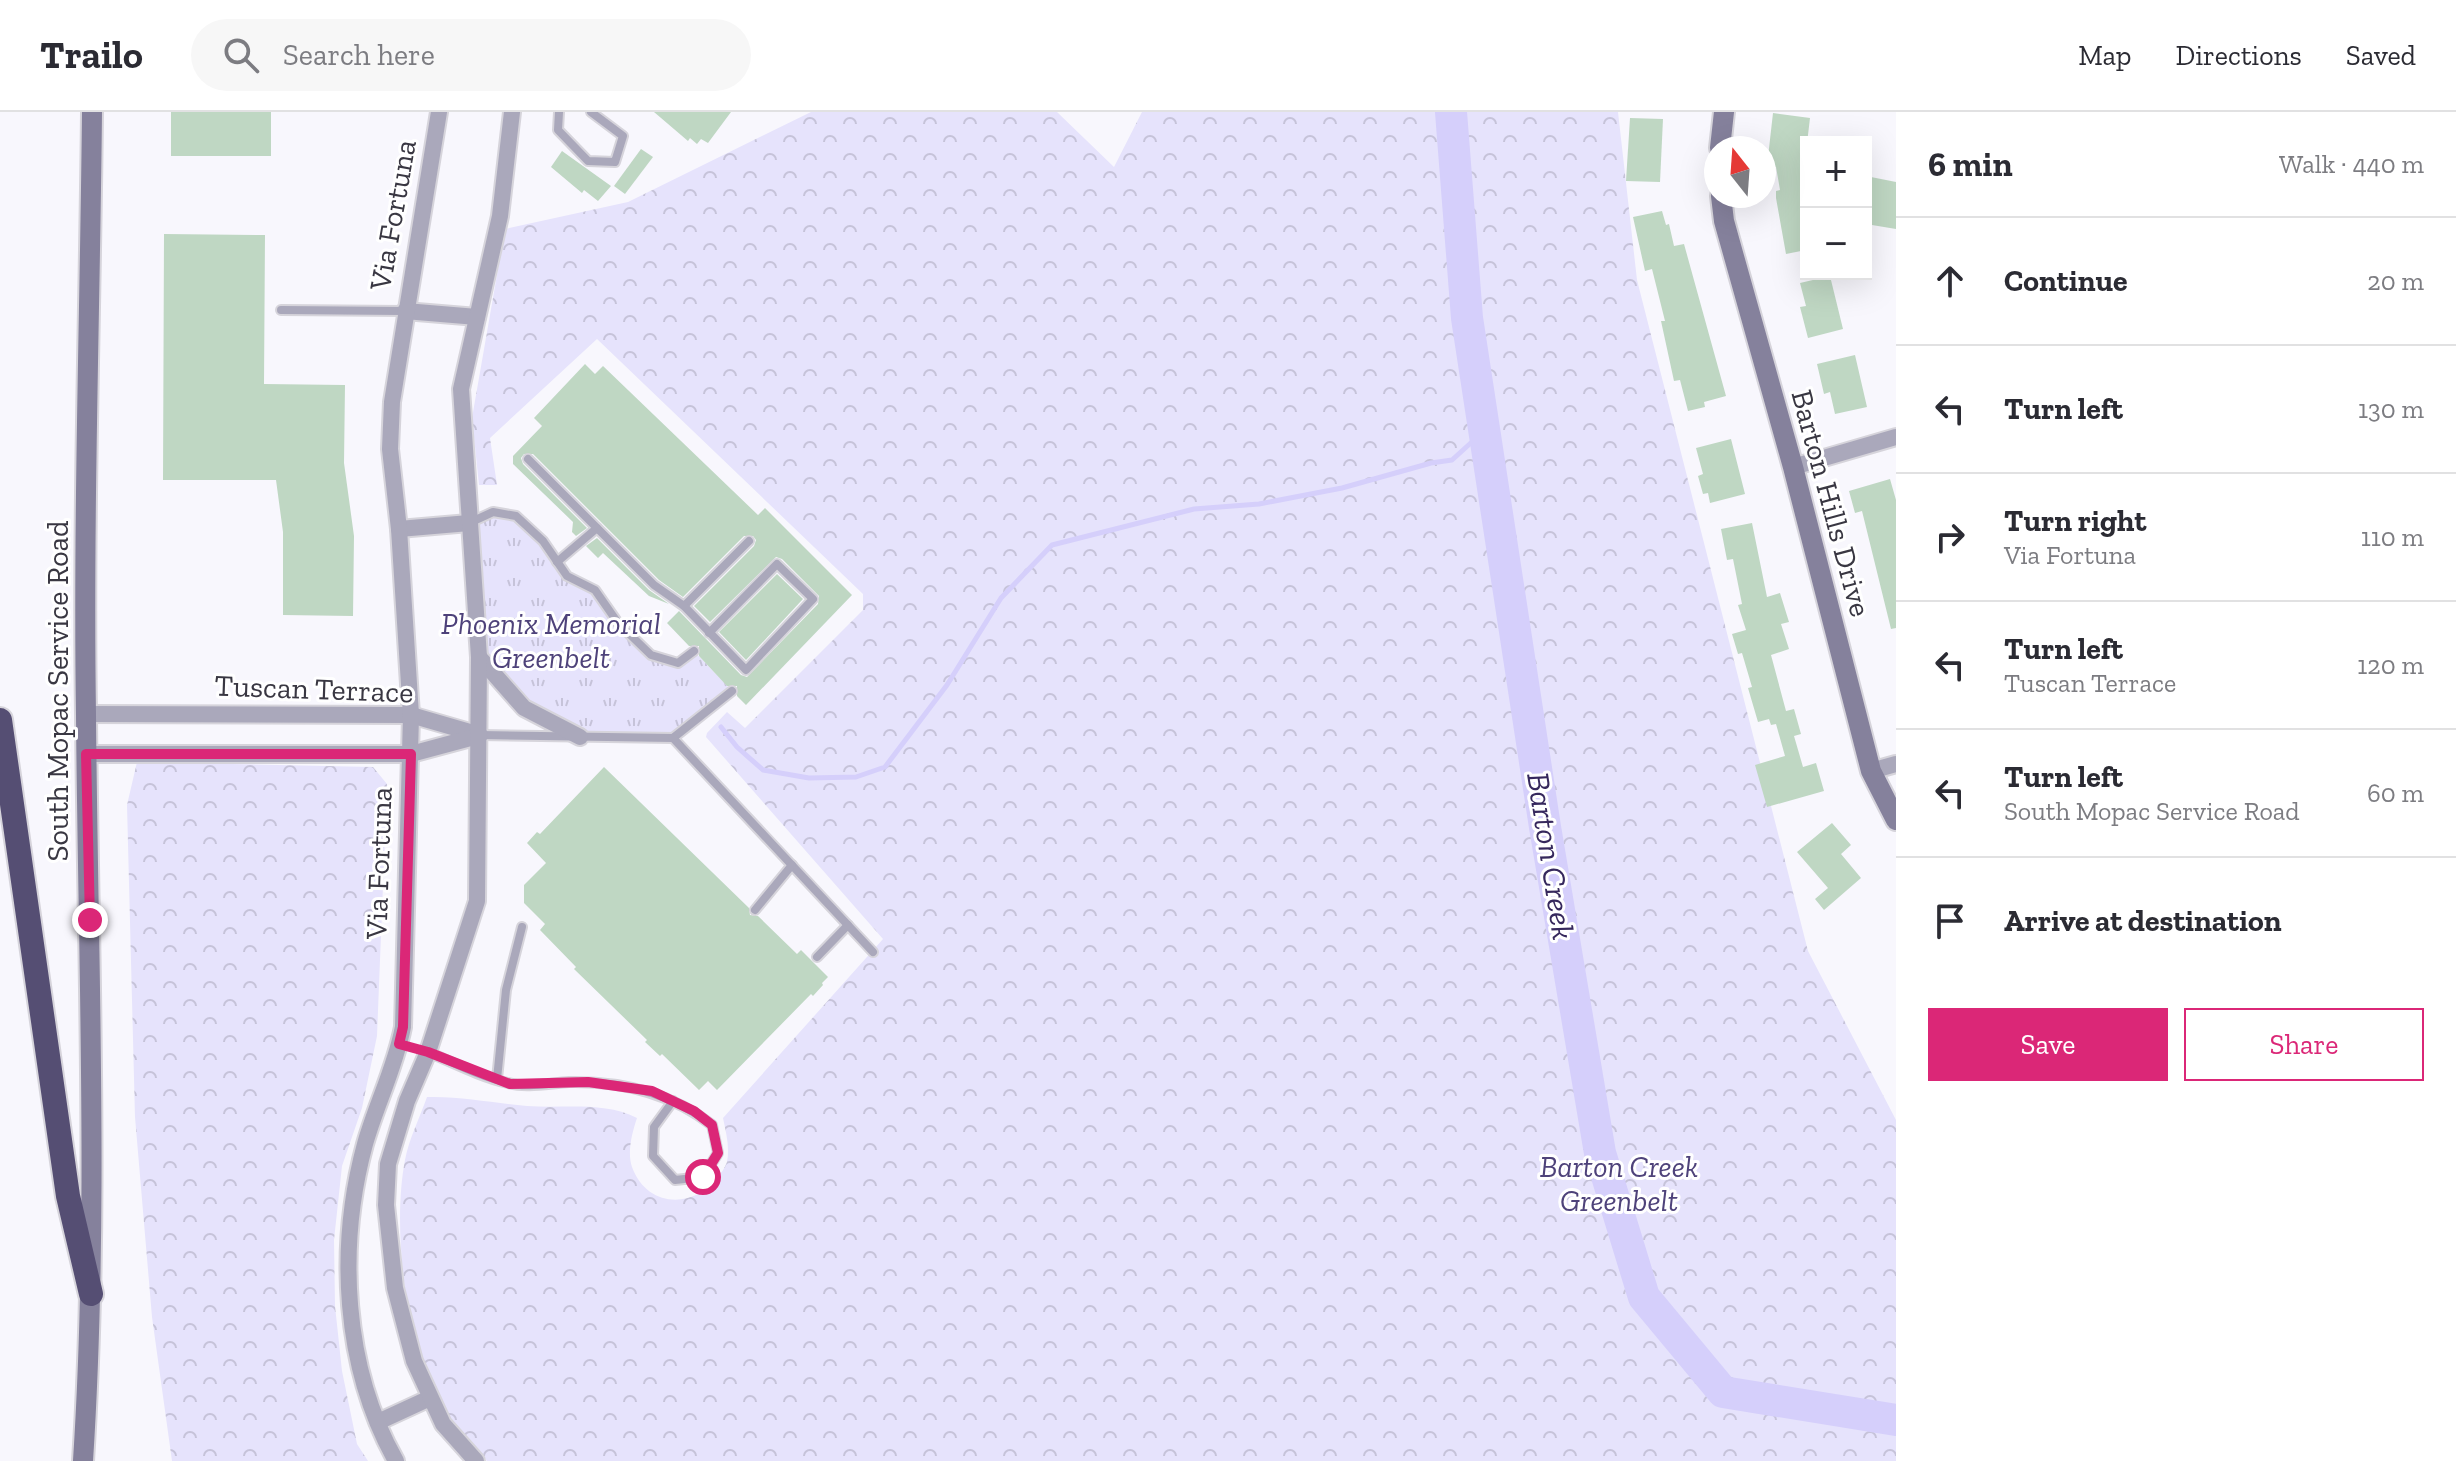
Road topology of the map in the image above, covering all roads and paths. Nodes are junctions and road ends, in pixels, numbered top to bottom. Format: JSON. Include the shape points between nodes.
{"nodes":[{"id":1,"x":92,"y":112,"type":"edge"},
{"id":2,"x":439,"y":112,"type":"edge"},
{"id":3,"x":512,"y":112,"type":"edge"},
{"id":4,"x":559,"y":112,"type":"edge"},
{"id":5,"x":591,"y":112,"type":"edge"},
{"id":6,"x":1724,"y":112,"type":"edge"},
{"id":7,"x":1721,"y":136,"type":"edge"},
{"id":8,"x":1722,"y":208,"type":"edge"},
{"id":9,"x":281,"y":310,"type":"dead end"},
{"id":10,"x":405,"y":311,"type":"junction"},
{"id":11,"x":477,"y":317,"type":"junction"},
{"id":12,"x":1896,"y":437,"type":"edge"},
{"id":13,"x":528,"y":459,"type":"dead end"},
{"id":14,"x":1793,"y":467,"type":"junction"},
{"id":15,"x":469,"y":523,"type":"junction"},
{"id":16,"x":597,"y":528,"type":"junction"},
{"id":17,"x":399,"y":529,"type":"junction"},
{"id":18,"x":749,"y":541,"type":"dead end"},
{"id":19,"x":557,"y":562,"type":"junction"},
{"id":20,"x":684,"y":606,"type":"junction"},
{"id":21,"x":709,"y":633,"type":"junction"},
{"id":22,"x":694,"y":651,"type":"dead end"},
{"id":23,"x":479,"y":657,"type":"junction"},
{"id":24,"x":732,"y":691,"type":"dead end"},
{"id":25,"x":86,"y":714,"type":"junction"},
{"id":26,"x":411,"y":715,"type":"junction"},
{"id":27,"x":0,"y":720,"type":"edge"},
{"id":28,"x":480,"y":735,"type":"junction"},
{"id":29,"x":580,"y":737,"type":"junction"},
{"id":30,"x":673,"y":738,"type":"junction"},
{"id":31,"x":86,"y":754,"type":"junction"},
{"id":32,"x":411,"y":754,"type":"junction"},
{"id":33,"x":1896,"y":764,"type":"edge"},
{"id":34,"x":1871,"y":771,"type":"junction"},
{"id":35,"x":1896,"y":820,"type":"edge"},
{"id":36,"x":792,"y":865,"type":"junction"},
{"id":37,"x":755,"y":910,"type":"dead end"},
{"id":38,"x":848,"y":925,"type":"junction"},
{"id":39,"x":522,"y":927,"type":"dead end"},
{"id":40,"x":873,"y":952,"type":"dead end"},
{"id":41,"x":817,"y":957,"type":"dead end"},
{"id":42,"x":399,"y":1044,"type":"junction"},
{"id":43,"x":428,"y":1052,"type":"junction"},
{"id":44,"x":497,"y":1079,"type":"junction"},
{"id":45,"x":673,"y":1101,"type":"junction"},
{"id":46,"x":91,"y":1294,"type":"junction"},
{"id":47,"x":430,"y":1398,"type":"junction"},
{"id":48,"x":378,"y":1422,"type":"junction"},
{"id":49,"x":83,"y":1461,"type":"edge"},
{"id":50,"x":396,"y":1461,"type":"edge"},
{"id":51,"x":476,"y":1461,"type":"edge"}],
"edges":[{"from":1,"to":25,"type":"main road","name":"South Mopac Service Road"},
{"from":2,"to":10,"type":"street","name":"Via Fortuna"},
{"from":3,"to":11,"type":"street","via":[[500,216]]},
{"from":4,"to":5,"type":"lane","via":[[558,130],[588,161],[615,162],[623,136]]},
{"from":6,"to":7,"type":"main road"},
{"from":8,"to":14,"type":"main road","name":"Barton Hills Drive"},
{"from":9,"to":10,"type":"lane"},
{"from":10,"to":11,"type":"street"},
{"from":10,"to":17,"type":"street","name":"Via Fortuna","via":[[390,449]]},
{"from":11,"to":15,"type":"street","via":[[461,389]]},
{"from":12,"to":14,"type":"street"},
{"from":13,"to":16,"type":"lane"},
{"from":14,"to":34,"type":"main road","name":"Barton Hills Drive"},
{"from":15,"to":17,"type":"street"},
{"from":15,"to":19,"type":"lane","via":[[493,512],[516,516]]},
{"from":15,"to":23,"type":"street"},
{"from":16,"to":19,"type":"lane"},
{"from":16,"to":20,"type":"lane","via":[[654,585]]},
{"from":17,"to":26,"type":"street","name":"Via Fortuna"},
{"from":18,"to":20,"type":"lane"},
{"from":19,"to":22,"type":"lane","via":[[567,576],[595,590],[618,623],[651,655],[678,663]]},
{"from":20,"to":21,"type":"lane"},
{"from":21,"to":21,"type":"lane","via":[[746,670],[813,599],[777,564]]},
{"from":23,"to":28,"type":"street"},
{"from":23,"to":29,"type":"street","via":[[524,708]]},
{"from":24,"to":30,"type":"lane"},
{"from":25,"to":26,"type":"street","name":"Tuscan Terrace"},
{"from":25,"to":31,"type":"main road","name":"South Mopac Service Road"},
{"from":26,"to":28,"type":"street","name":"Tuscan Terrace"},
{"from":26,"to":32,"type":"street","name":"Via Fortuna"},
{"from":27,"to":46,"type":"highway","via":[[68,1196]]},
{"from":28,"to":29,"type":"lane"},
{"from":28,"to":32,"type":"street","name":"Tuscan Terrace"},
{"from":28,"to":43,"type":"street","via":[[477,901]]},
{"from":29,"to":30,"type":"lane"},
{"from":30,"to":36,"type":"lane"},
{"from":31,"to":32,"type":"street","name":"Tuscan Terrace"},
{"from":31,"to":46,"type":"main road","name":"South Mopac Service Road"},
{"from":32,"to":42,"type":"street","name":"Via Fortuna"},
{"from":33,"to":34,"type":"street"},
{"from":34,"to":35,"type":"main road","name":"Barton Hills Drive"},
{"from":36,"to":37,"type":"lane"},
{"from":36,"to":38,"type":"lane"},
{"from":38,"to":40,"type":"lane"},
{"from":38,"to":41,"type":"lane"},
{"from":39,"to":44,"type":"lane","via":[[506,990]]},
{"from":42,"to":43,"type":"street"},
{"from":42,"to":48,"type":"street","name":"Via Fortuna","via":[[365,1144],[349,1223],[351,1328]]},
{"from":43,"to":44,"type":"lane"},
{"from":43,"to":47,"type":"street","via":[[388,1164],[386,1205],[399,1311]]},
{"from":44,"to":45,"type":"lane","via":[[510,1084],[588,1082],[652,1091]]},
{"from":45,"to":45,"type":"lane","via":[[712,1125],[718,1153],[703,1177],[675,1180],[653,1156],[654,1127]]},
{"from":46,"to":49,"type":"main road","name":"South Mopac Service Road"},
{"from":47,"to":48,"type":"street"},
{"from":47,"to":51,"type":"street","via":[[443,1424]]},
{"from":48,"to":50,"type":"street","name":"Via Fortuna"}]}
